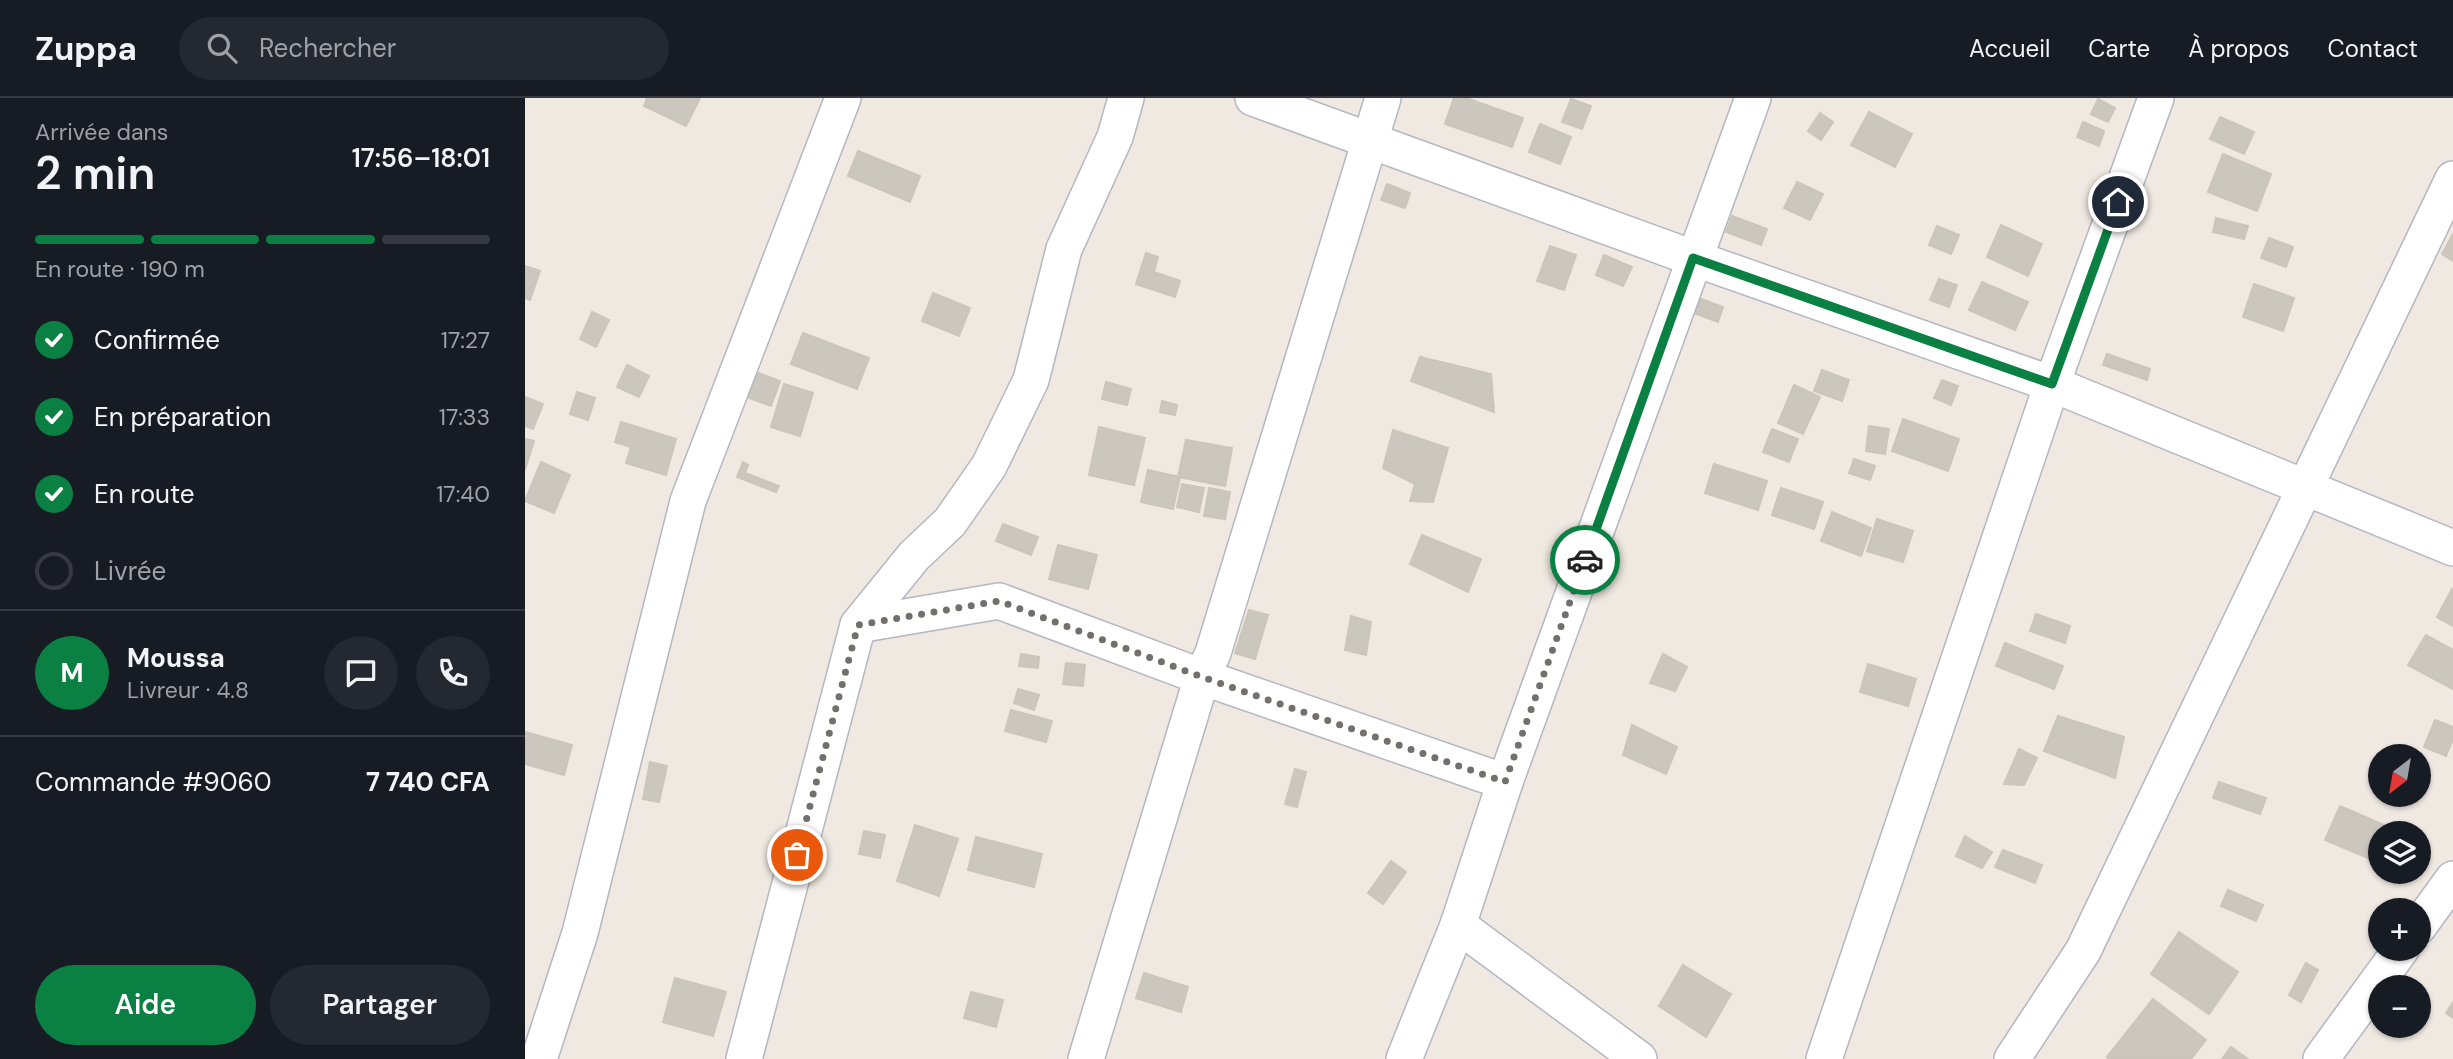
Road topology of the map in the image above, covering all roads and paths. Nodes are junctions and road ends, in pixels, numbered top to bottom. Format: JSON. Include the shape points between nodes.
{"nodes":[{"id":1,"x":843,"y":98,"type":"edge"},
{"id":2,"x":1126,"y":98,"type":"edge"},
{"id":3,"x":1253,"y":98,"type":"edge"},
{"id":4,"x":1383,"y":98,"type":"edge"},
{"id":5,"x":1753,"y":98,"type":"edge"},
{"id":6,"x":2156,"y":98,"type":"edge"},
{"id":7,"x":1371,"y":139,"type":"junction"},
{"id":8,"x":2453,"y":178,"type":"edge"},
{"id":9,"x":1693,"y":258,"type":"junction"},
{"id":10,"x":2052,"y":384,"type":"junction"},
{"id":11,"x":2304,"y":487,"type":"junction"},
{"id":12,"x":2453,"y":548,"type":"edge"},
{"id":13,"x":858,"y":625,"type":"junction"},
{"id":14,"x":1202,"y":677,"type":"junction"},
{"id":15,"x":1505,"y":782,"type":"junction"},
{"id":16,"x":2453,"y":879,"type":"edge"},
{"id":17,"x":2431,"y":909,"type":"edge"},
{"id":18,"x":1458,"y":925,"type":"junction"},
{"id":19,"x":2393,"y":961,"type":"edge"},
{"id":20,"x":539,"y":1059,"type":"edge"},
{"id":21,"x":744,"y":1059,"type":"edge"},
{"id":22,"x":1087,"y":1059,"type":"edge"},
{"id":23,"x":1404,"y":1059,"type":"edge"},
{"id":24,"x":1639,"y":1059,"type":"edge"},
{"id":25,"x":1824,"y":1059,"type":"edge"},
{"id":26,"x":2012,"y":1059,"type":"edge"},
{"id":27,"x":2321,"y":1059,"type":"edge"}],
"edges":[{"from":1,"to":20,"type":"street","via":[[688,502],[580,933]]},
{"from":2,"to":13,"type":"street","via":[[1115,137],[1064,249],[1031,380],[989,466],[950,522],[914,556]]},
{"from":3,"to":7,"type":"street"},
{"from":4,"to":7,"type":"street"},
{"from":5,"to":9,"type":"street"},
{"from":6,"to":10,"type":"street"},
{"from":7,"to":9,"type":"street"},
{"from":7,"to":14,"type":"street"},
{"from":8,"to":11,"type":"street"},
{"from":9,"to":10,"type":"street"},
{"from":9,"to":15,"type":"street"},
{"from":10,"to":11,"type":"street"},
{"from":10,"to":25,"type":"street"},
{"from":11,"to":12,"type":"street"},
{"from":11,"to":26,"type":"street","via":[[2083,951]]},
{"from":13,"to":14,"type":"street","via":[[999,601]]},
{"from":13,"to":21,"type":"street"},
{"from":14,"to":15,"type":"street"},
{"from":14,"to":22,"type":"street"},
{"from":15,"to":18,"type":"street"},
{"from":16,"to":17,"type":"street"},
{"from":18,"to":23,"type":"street"},
{"from":18,"to":24,"type":"street"},
{"from":19,"to":27,"type":"street"}]}
